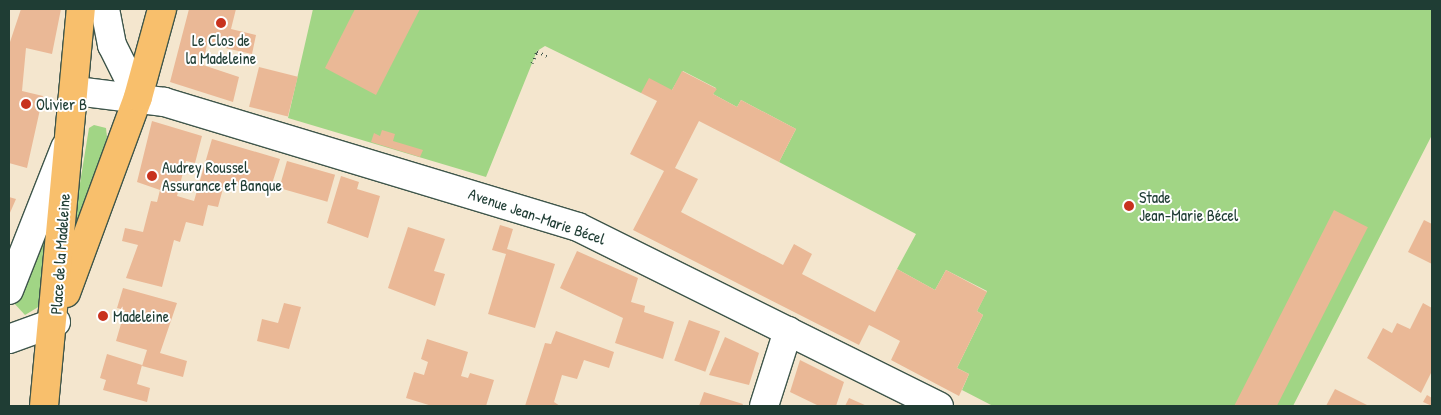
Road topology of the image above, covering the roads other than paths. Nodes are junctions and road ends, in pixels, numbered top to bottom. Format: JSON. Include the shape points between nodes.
{"nodes":[{"id":1,"x":81,"y":9,"type":"edge"},
{"id":2,"x":105,"y":9,"type":"edge"},
{"id":3,"x":162,"y":9,"type":"edge"},
{"id":4,"x":76,"y":91,"type":"junction"},
{"id":5,"x":138,"y":97,"type":"junction"},
{"id":6,"x":68,"y":140,"type":"junction"},
{"id":7,"x":9,"y":290,"type":"edge"},
{"id":8,"x":56,"y":322,"type":"junction"},
{"id":9,"x":788,"y":331,"type":"junction"},
{"id":10,"x":9,"y":339,"type":"edge"},
{"id":11,"x":44,"y":406,"type":"edge"},
{"id":12,"x":764,"y":406,"type":"edge"},
{"id":13,"x":939,"y":406,"type":"edge"}],
"edges":[{"from":1,"to":4,"type":"main road","name":"Place de la Madeleine"},
{"from":2,"to":5,"type":"street","via":[[112,46]]},
{"from":3,"to":5,"type":"main road","name":"Place de la Madeleine"},
{"from":4,"to":5,"type":"street","name":"Avenue Jean-Marie Bécel"},
{"from":4,"to":6,"type":"main road","name":"Place de la Madeleine"},
{"from":5,"to":8,"type":"main road","name":"Place de la Madeleine"},
{"from":5,"to":9,"type":"street","name":"Avenue Jean-Marie Bécel","via":[[578,227]]},
{"from":6,"to":7,"type":"street"},
{"from":6,"to":8,"type":"main road","name":"Place de la Madeleine"},
{"from":8,"to":10,"type":"street"},
{"from":8,"to":11,"type":"main road"},
{"from":9,"to":12,"type":"street"},
{"from":9,"to":13,"type":"street","name":"Avenue Jean-Marie Bécel"}]}
